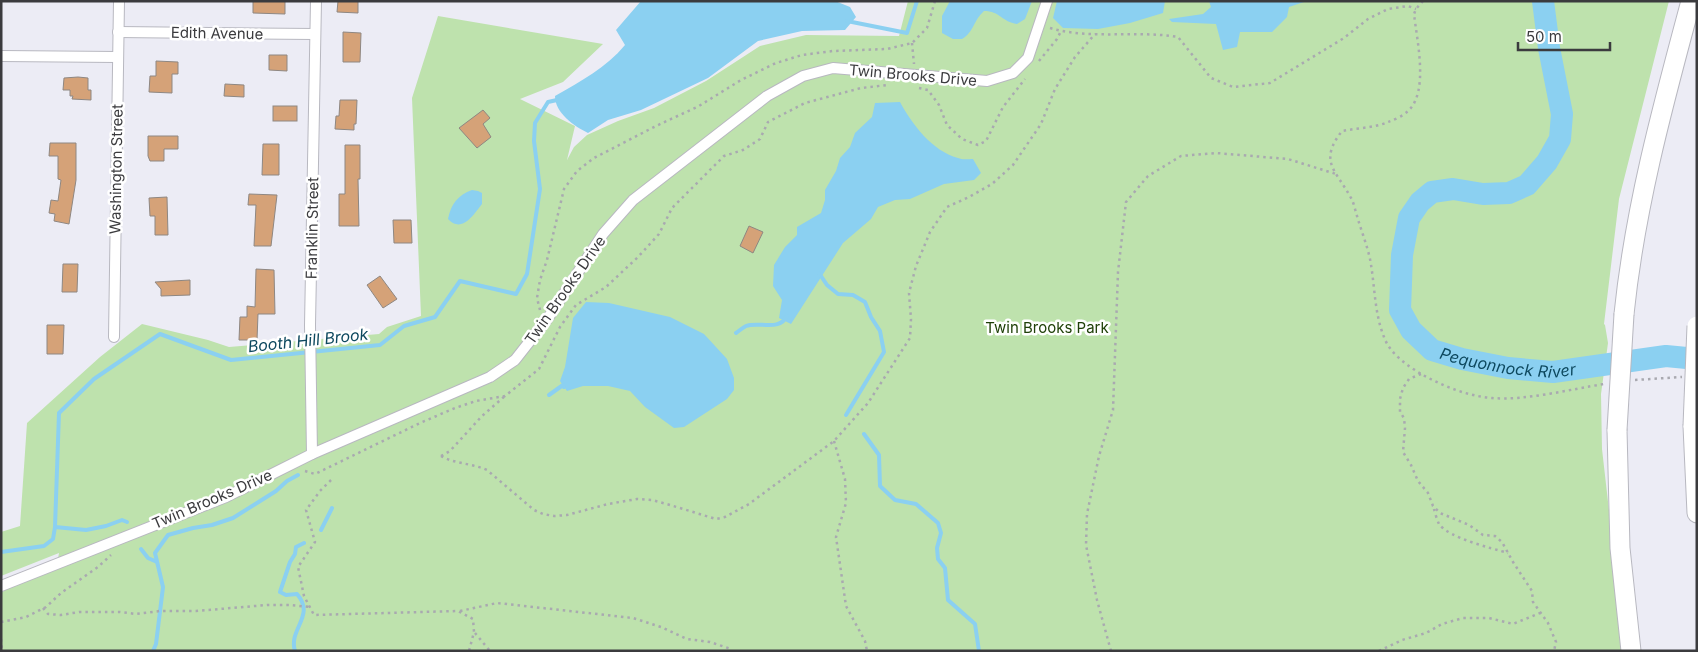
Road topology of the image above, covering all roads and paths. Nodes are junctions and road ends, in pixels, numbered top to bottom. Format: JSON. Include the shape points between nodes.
{"nodes":[{"id":1,"x":118,"y":1,"type":"edge"},
{"id":2,"x":316,"y":1,"type":"edge"},
{"id":3,"x":934,"y":1,"type":"edge"},
{"id":4,"x":1047,"y":1,"type":"edge"},
{"id":5,"x":1423,"y":1,"type":"edge"},
{"id":6,"x":1691,"y":1,"type":"edge"},
{"id":7,"x":1416,"y":8,"type":"junction"},
{"id":8,"x":1040,"y":25,"type":"junction"},
{"id":9,"x":118,"y":32,"type":"junction"},
{"id":10,"x":315,"y":34,"type":"junction"},
{"id":11,"x":1095,"y":34,"type":"junction"},
{"id":12,"x":1,"y":56,"type":"edge"},
{"id":13,"x":117,"y":57,"type":"junction"},
{"id":14,"x":1336,"y":174,"type":"junction"},
{"id":15,"x":540,"y":311,"type":"dead end"},
{"id":16,"x":1697,"y":326,"type":"edge"},
{"id":17,"x":114,"y":338,"type":"dead end"},
{"id":18,"x":1421,"y":374,"type":"junction"},
{"id":19,"x":1685,"y":377,"type":"dead end"},
{"id":20,"x":1628,"y":381,"type":"dead end"},
{"id":21,"x":1609,"y":384,"type":"dead end"},
{"id":22,"x":505,"y":396,"type":"dead end"},
{"id":23,"x":834,"y":442,"type":"junction"},
{"id":24,"x":312,"y":454,"type":"junction"},
{"id":25,"x":331,"y":480,"type":"dead end"},
{"id":26,"x":1433,"y":506,"type":"junction"},
{"id":27,"x":1697,"y":513,"type":"edge"},
{"id":28,"x":1508,"y":552,"type":"junction"},
{"id":29,"x":1,"y":586,"type":"edge"},
{"id":30,"x":310,"y":607,"type":"junction"},
{"id":31,"x":43,"y":608,"type":"dead end"},
{"id":32,"x":458,"y":611,"type":"junction"},
{"id":33,"x":1540,"y":612,"type":"junction"},
{"id":34,"x":474,"y":632,"type":"junction"},
{"id":35,"x":1,"y":639,"type":"edge"},
{"id":36,"x":2,"y":651,"type":"edge"},
{"id":37,"x":469,"y":651,"type":"edge"},
{"id":38,"x":490,"y":651,"type":"edge"},
{"id":39,"x":731,"y":651,"type":"edge"},
{"id":40,"x":867,"y":651,"type":"edge"},
{"id":41,"x":1110,"y":651,"type":"edge"},
{"id":42,"x":1378,"y":651,"type":"edge"},
{"id":43,"x":1554,"y":651,"type":"edge"},
{"id":44,"x":1631,"y":651,"type":"edge"}],
"edges":[{"from":1,"to":9,"type":"street","name":"Washington Street"},
{"from":2,"to":10,"type":"street","name":"Franklin Street"},
{"from":3,"to":15,"type":"path","via":[[927,28],[912,43],[802,55],[776,63],[594,158],[576,171],[564,189],[540,280],[537,298]]},
{"from":4,"to":8,"type":"street","name":"Twin Brooks Drive"},
{"from":5,"to":7,"type":"path"},
{"from":6,"to":44,"type":"highway","bridge":true,"via":[[1648,166],[1624,314],[1617,430],[1620,548]]},
{"from":7,"to":11,"type":"path","via":[[1388,9],[1368,19],[1344,38],[1270,83],[1233,87],[1212,78],[1178,37]]},
{"from":7,"to":14,"type":"path","via":[[1419,93],[1408,112],[1386,123],[1342,131],[1333,143],[1330,159]]},
{"from":8,"to":11,"type":"path","via":[[1066,32]]},
{"from":8,"to":24,"type":"street","name":"Twin Brooks Drive","via":[[1028,58],[1013,74],[987,81],[833,68],[803,76],[767,96],[633,200],[603,234],[548,318],[515,360],[481,380]]},
{"from":9,"to":10,"type":"street","name":"Edith Avenue"},
{"from":9,"to":13,"type":"street","name":"Washington Street"},
{"from":10,"to":24,"type":"street","name":"Franklin Street","via":[[310,325]]},
{"from":11,"to":23,"type":"path","via":[[1075,57],[1055,89],[1041,124],[1013,165],[970,198],[946,207],[930,232],[909,293],[910,338],[868,403]]},
{"from":12,"to":13,"type":"street"},
{"from":13,"to":17,"type":"street","name":"Washington Street"},
{"from":14,"to":18,"type":"path","via":[[1352,199],[1370,258],[1375,307],[1384,339],[1398,358]]},
{"from":14,"to":41,"type":"path","via":[[1288,159],[1216,153],[1182,156],[1148,176],[1126,202],[1118,272],[1113,410],[1099,456],[1086,545]]},
{"from":16,"to":27,"type":"highway","bridge":true,"via":[[1694,426]]},
{"from":18,"to":21,"type":"path","via":[[1460,392],[1493,399]]},
{"from":18,"to":26,"type":"path","via":[[1409,379],[1403,388],[1400,412],[1404,418],[1403,452]]},
{"from":19,"to":20,"type":"path"},
{"from":22,"to":23,"type":"path","via":[[450,452],[441,456],[486,470],[526,504],[554,516],[637,499],[652,500],[716,519],[724,517],[749,504]]},
{"from":23,"to":40,"type":"path","via":[[845,479],[846,503],[836,537],[843,588],[846,606]]},
{"from":24,"to":29,"type":"street","name":"Twin Brooks Drive","via":[[226,497]]},
{"from":25,"to":30,"type":"path","via":[[306,510],[315,542],[298,567],[304,596]]},
{"from":26,"to":28,"type":"path","via":[[1440,513],[1469,525],[1483,535],[1495,536]]},
{"from":26,"to":28,"type":"path","via":[[1440,524],[1454,534],[1482,546]]},
{"from":28,"to":33,"type":"path","via":[[1532,591],[1533,602]]},
{"from":30,"to":31,"type":"path","via":[[267,605],[136,614],[79,612],[61,615],[48,614]]},
{"from":30,"to":32,"type":"path","via":[[314,616]]},
{"from":32,"to":34,"type":"path","via":[[472,619]]},
{"from":32,"to":39,"type":"path","via":[[497,603],[633,618],[687,639],[710,642]]},
{"from":33,"to":42,"type":"path","via":[[1513,624],[1489,618],[1463,618]]},
{"from":33,"to":43,"type":"path","via":[[1556,642]]},
{"from":34,"to":37,"type":"path"},
{"from":34,"to":38,"type":"path"},
{"from":35,"to":36,"type":"path"}]}
